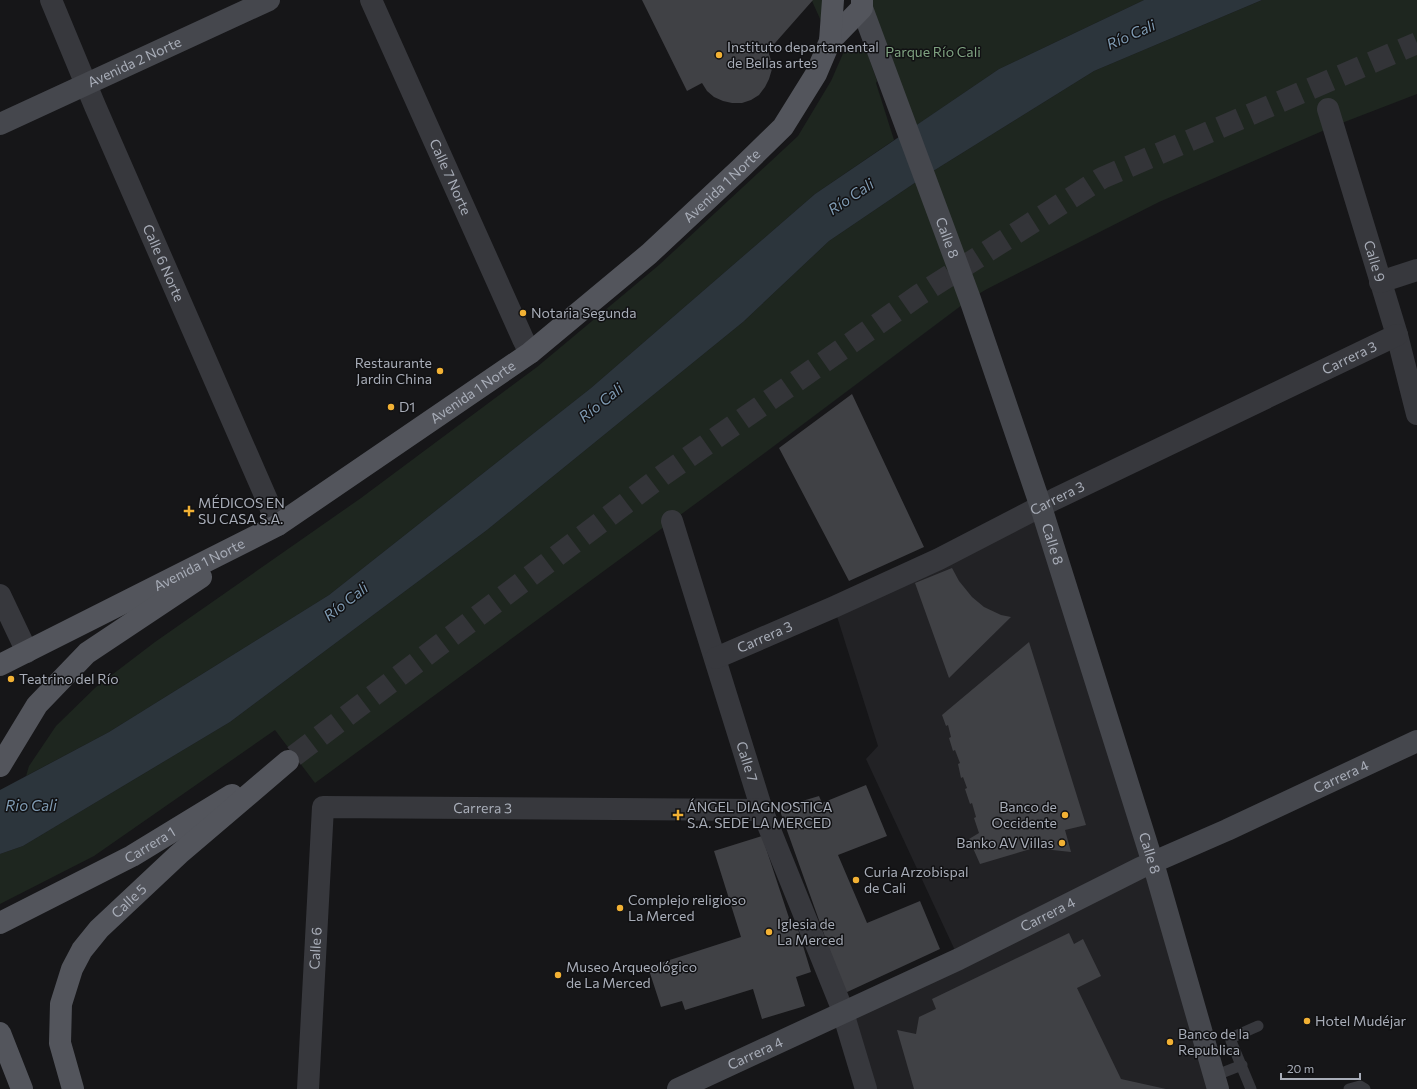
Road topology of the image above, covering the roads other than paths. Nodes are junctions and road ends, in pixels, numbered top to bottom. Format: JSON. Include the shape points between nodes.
{"nodes":[{"id":1,"x":51,"y":0,"type":"edge"},
{"id":2,"x":269,"y":0,"type":"edge"},
{"id":3,"x":371,"y":0,"type":"edge"},
{"id":4,"x":833,"y":0,"type":"edge"},
{"id":5,"x":862,"y":4,"type":"edge"},
{"id":6,"x":830,"y":41,"type":"junction"},
{"id":7,"x":86,"y":85,"type":"junction"},
{"id":8,"x":1328,"y":109,"type":"dead end"},
{"id":9,"x":0,"y":124,"type":"edge"},
{"id":10,"x":1417,"y":270,"type":"edge"},
{"id":11,"x":1380,"y":282,"type":"junction"},
{"id":12,"x":1396,"y":335,"type":"junction"},
{"id":13,"x":530,"y":353,"type":"junction"},
{"id":14,"x":1417,"y":414,"type":"edge"},
{"id":15,"x":1041,"y":507,"type":"junction"},
{"id":16,"x":672,"y":521,"type":"dead end"},
{"id":17,"x":278,"y":525,"type":"junction"},
{"id":18,"x":0,"y":595,"type":"edge"},
{"id":19,"x":27,"y":652,"type":"junction"},
{"id":20,"x":716,"y":658,"type":"junction"},
{"id":21,"x":0,"y":665,"type":"edge"},
{"id":22,"x":1417,"y":741,"type":"edge"},
{"id":23,"x":291,"y":759,"type":"joint"},
{"id":24,"x":0,"y":766,"type":"edge"},
{"id":25,"x":323,"y":807,"type":"joint"},
{"id":26,"x":762,"y":810,"type":"junction"},
{"id":27,"x":1152,"y":863,"type":"junction"},
{"id":28,"x":0,"y":923,"type":"edge"},
{"id":29,"x":843,"y":1013,"type":"junction"},
{"id":30,"x":1258,"y":1026,"type":"dead end"},
{"id":31,"x":0,"y":1033,"type":"edge"},
{"id":32,"x":1242,"y":1065,"type":"junction"},
{"id":33,"x":1216,"y":1082,"type":"edge"},
{"id":34,"x":22,"y":1089,"type":"edge"},
{"id":35,"x":74,"y":1089,"type":"edge"},
{"id":36,"x":308,"y":1089,"type":"edge"},
{"id":37,"x":678,"y":1089,"type":"edge"},
{"id":38,"x":866,"y":1089,"type":"edge"},
{"id":39,"x":1251,"y":1089,"type":"edge"},
{"id":40,"x":1350,"y":1089,"type":"edge"},
{"id":41,"x":1365,"y":1089,"type":"edge"}],
"edges":[{"from":1,"to":7,"type":"street","name":"Calle 6 Norte"},
{"from":2,"to":7,"type":"street","name":"Avenida 2 Norte"},
{"from":3,"to":13,"type":"street","name":"Calle 7 Norte"},
{"from":4,"to":6,"type":"main road","name":"Avenida 1 Norte"},
{"from":5,"to":6,"type":"main road"},
{"from":5,"to":15,"type":"street","name":"Calle 8","via":[[970,299]]},
{"from":6,"to":13,"type":"main road","name":"Avenida 1 Norte","via":[[816,74],[782,127],[649,254]]},
{"from":7,"to":9,"type":"street","name":"Avenida 2 Norte"},
{"from":7,"to":17,"type":"street","name":"Calle 6 Norte"},
{"from":8,"to":11,"type":"street","name":"Calle 9"},
{"from":10,"to":11,"type":"street"},
{"from":11,"to":12,"type":"street","name":"Calle 9"},
{"from":12,"to":14,"type":"street","name":"Calle 9"},
{"from":12,"to":15,"type":"street","name":"Carrera 3"},
{"from":13,"to":17,"type":"main road","name":"Avenida 1 Norte"},
{"from":15,"to":20,"type":"street","name":"Carrera 3","via":[[939,559]]},
{"from":15,"to":27,"type":"street","name":"Calle 8"},
{"from":16,"to":20,"type":"street","name":"Calle 7"},
{"from":17,"to":19,"type":"main road","name":"Avenida 1 Norte"},
{"from":17,"to":24,"type":"main road","via":[[87,653],[38,705]]},
{"from":18,"to":19,"type":"street"},
{"from":19,"to":21,"type":"main road","name":"Avenida 1 Norte"},
{"from":20,"to":26,"type":"street","name":"Calle 7"},
{"from":22,"to":27,"type":"street","name":"Carrera 4"},
{"from":23,"to":28,"type":"main road","name":"Carrera 1","via":[[132,856]]},
{"from":23,"to":35,"type":"main road","name":"Calle 5","via":[[174,860],[99,929],[82,950],[72,969],[62,1004],[60,1043]]},
{"from":25,"to":26,"type":"street","name":"Carrera 3"},
{"from":25,"to":36,"type":"street","name":"Calle 6"},
{"from":26,"to":29,"type":"street","name":"Calle 7"},
{"from":27,"to":29,"type":"street","name":"Carrera 4","via":[[966,956]]},
{"from":27,"to":33,"type":"street","name":"Calle 8"},
{"from":29,"to":37,"type":"street","name":"Carrera 4"},
{"from":29,"to":38,"type":"street","name":"Calle 7"},
{"from":30,"to":32,"type":"lane","via":[[1233,1037],[1231,1041]]},
{"from":31,"to":34,"type":"main road"},
{"from":32,"to":33,"type":"lane"},
{"from":32,"to":39,"type":"lane"},
{"from":40,"to":41,"type":"lane","via":[[1360,1086]]}]}
